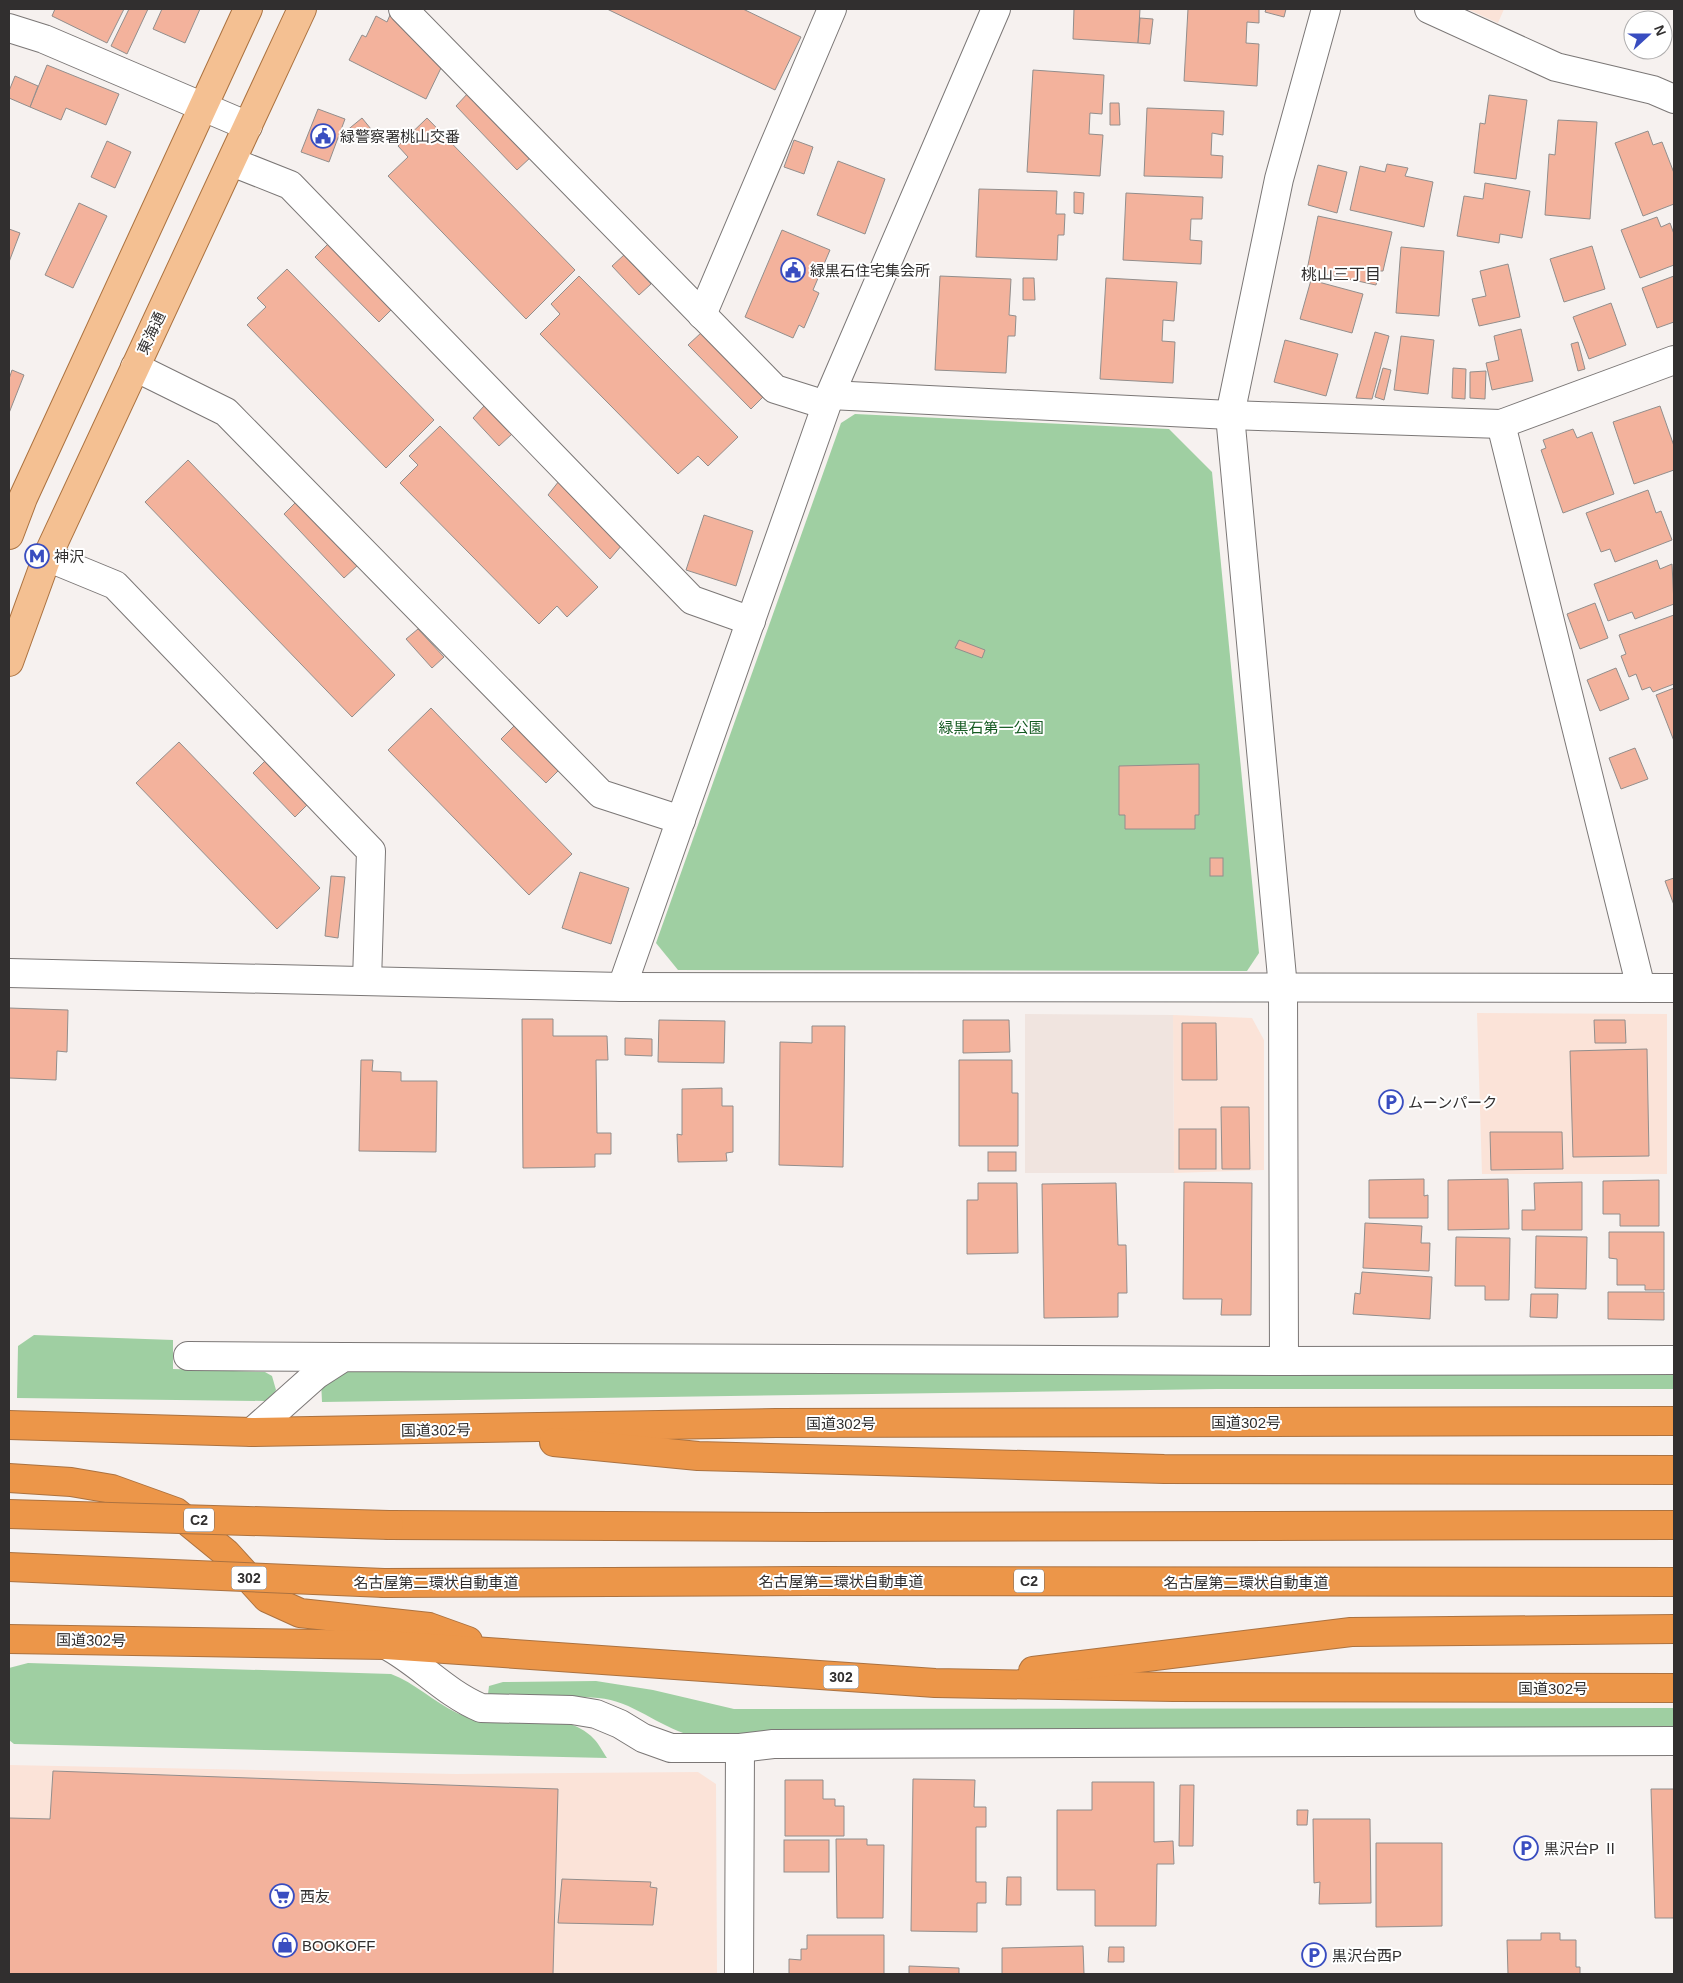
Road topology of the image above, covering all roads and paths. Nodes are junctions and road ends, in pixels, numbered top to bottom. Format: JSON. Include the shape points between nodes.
{"nodes":[{"id":1,"x":248,"y":9,"type":"edge"},
{"id":2,"x":302,"y":9,"type":"edge"},
{"id":3,"x":403,"y":9,"type":"edge"},
{"id":4,"x":832,"y":9,"type":"edge"},
{"id":5,"x":996,"y":9,"type":"edge"},
{"id":6,"x":1326,"y":9,"type":"edge"},
{"id":7,"x":1429,"y":9,"type":"edge"},
{"id":8,"x":12,"y":25,"type":"edge"},
{"id":9,"x":1674,"y":99,"type":"edge"},
{"id":10,"x":204,"y":105,"type":"junction"},
{"id":11,"x":248,"y":126,"type":"junction"},
{"id":12,"x":232,"y":162,"type":"junction"},
{"id":13,"x":702,"y":315,"type":"junction"},
{"id":14,"x":1674,"y":360,"type":"edge"},
{"id":15,"x":135,"y":367,"type":"junction"},
{"id":16,"x":828,"y":400,"type":"junction"},
{"id":17,"x":1230,"y":415,"type":"junction"},
{"id":18,"x":1501,"y":424,"type":"junction"},
{"id":19,"x":9,"y":535,"type":"edge"},
{"id":20,"x":47,"y":557,"type":"junction"},
{"id":21,"x":751,"y":621,"type":"junction"},
{"id":22,"x":9,"y":662,"type":"edge"},
{"id":23,"x":681,"y":820,"type":"junction"},
{"id":24,"x":9,"y":973,"type":"edge"},
{"id":25,"x":367,"y":981,"type":"junction"},
{"id":26,"x":622,"y":988,"type":"junction"},
{"id":27,"x":1283,"y":988,"type":"junction"},
{"id":28,"x":1641,"y":988,"type":"junction"},
{"id":29,"x":1674,"y":988,"type":"edge"},
{"id":30,"x":188,"y":1356,"type":"dead end"},
{"id":31,"x":344,"y":1357,"type":"junction"},
{"id":32,"x":1674,"y":1360,"type":"edge"},
{"id":33,"x":1284,"y":1361,"type":"junction"},
{"id":34,"x":1674,"y":1421,"type":"edge"},
{"id":35,"x":9,"y":1425,"type":"edge"},
{"id":36,"x":423,"y":1430,"type":"junction"},
{"id":37,"x":252,"y":1432,"type":"junction"},
{"id":38,"x":1674,"y":1470,"type":"edge"},
{"id":39,"x":9,"y":1478,"type":"edge"},
{"id":40,"x":9,"y":1514,"type":"edge"},
{"id":41,"x":1674,"y":1525,"type":"edge"},
{"id":42,"x":9,"y":1567,"type":"edge"},
{"id":43,"x":1674,"y":1582,"type":"edge"},
{"id":44,"x":1674,"y":1629,"type":"edge"},
{"id":45,"x":9,"y":1639,"type":"edge"},
{"id":46,"x":386,"y":1645,"type":"junction"},
{"id":47,"x":502,"y":1654,"type":"junction"},
{"id":48,"x":935,"y":1683,"type":"junction"},
{"id":49,"x":1674,"y":1688,"type":"edge"},
{"id":50,"x":1674,"y":1741,"type":"edge"},
{"id":51,"x":740,"y":1748,"type":"junction"},
{"id":52,"x":739,"y":1974,"type":"edge"}],
"edges":[{"from":1,"to":10,"type":"main road"},
{"from":2,"to":11,"type":"main road","name":"東海通"},
{"from":3,"to":13,"type":"street"},
{"from":4,"to":13,"type":"street"},
{"from":5,"to":16,"type":"street"},
{"from":6,"to":17,"type":"street","via":[[1279,179]]},
{"from":7,"to":9,"type":"street","via":[[1556,67],[1653,90]]},
{"from":8,"to":10,"type":"street"},
{"from":10,"to":11,"type":"street"},
{"from":10,"to":19,"type":"main road","via":[[23,498]]},
{"from":11,"to":12,"type":"main road","name":"東海通"},
{"from":12,"to":15,"type":"main road","name":"東海通"},
{"from":12,"to":21,"type":"street","via":[[290,185],[692,600]]},
{"from":13,"to":16,"type":"street","via":[[775,390]]},
{"from":14,"to":18,"type":"street"},
{"from":15,"to":20,"type":"main road","name":"東海通"},
{"from":15,"to":23,"type":"street","via":[[226,412],[601,794]]},
{"from":16,"to":17,"type":"street"},
{"from":16,"to":21,"type":"street"},
{"from":17,"to":18,"type":"street"},
{"from":17,"to":27,"type":"street"},
{"from":18,"to":28,"type":"street"},
{"from":20,"to":22,"type":"main road","name":"東海通"},
{"from":20,"to":25,"type":"street","via":[[115,585],[371,851]]},
{"from":21,"to":23,"type":"street"},
{"from":23,"to":26,"type":"street"},
{"from":24,"to":25,"type":"street"},
{"from":25,"to":26,"type":"street"},
{"from":26,"to":27,"type":"street"},
{"from":27,"to":28,"type":"street"},
{"from":27,"to":33,"type":"street"},
{"from":28,"to":29,"type":"street"},
{"from":30,"to":31,"type":"street"},
{"from":31,"to":33,"type":"street"},
{"from":31,"to":37,"type":"street","via":[[316,1375]]},
{"from":32,"to":33,"type":"street"},
{"from":34,"to":36,"type":"highway","name":"国道302号","via":[[776,1423]]},
{"from":35,"to":37,"type":"highway","name":"国道302号"},
{"from":36,"to":37,"type":"highway","name":"国道302号"},
{"from":36,"to":38,"type":"highway","via":[[698,1456],[1164,1469]]},
{"from":39,"to":47,"type":"highway","name":"国道302号","number":"302","via":[[72,1482],[112,1489],[176,1512],[226,1553],[267,1598],[300,1613],[428,1627]]},
{"from":40,"to":41,"type":"highway","number":"C2","bridge":true,"via":[[389,1525]]},
{"from":42,"to":43,"type":"highway","name":"名古屋第二環状自動車道","number":"C2","bridge":true,"via":[[384,1583]]},
{"from":44,"to":48,"type":"highway","via":[[1351,1632]]},
{"from":45,"to":46,"type":"highway","name":"国道302号","number":"302"},
{"from":46,"to":47,"type":"highway","name":"国道302号","number":"302"},
{"from":46,"to":51,"type":"street","via":[[406,1655],[468,1703],[481,1708],[572,1710],[596,1714],[671,1748]]},
{"from":47,"to":48,"type":"highway","name":"国道302号","number":"302"},
{"from":48,"to":49,"type":"highway","name":"国道302号","number":"302"},
{"from":50,"to":51,"type":"street","via":[[773,1744]]},
{"from":51,"to":52,"type":"street"}]}
